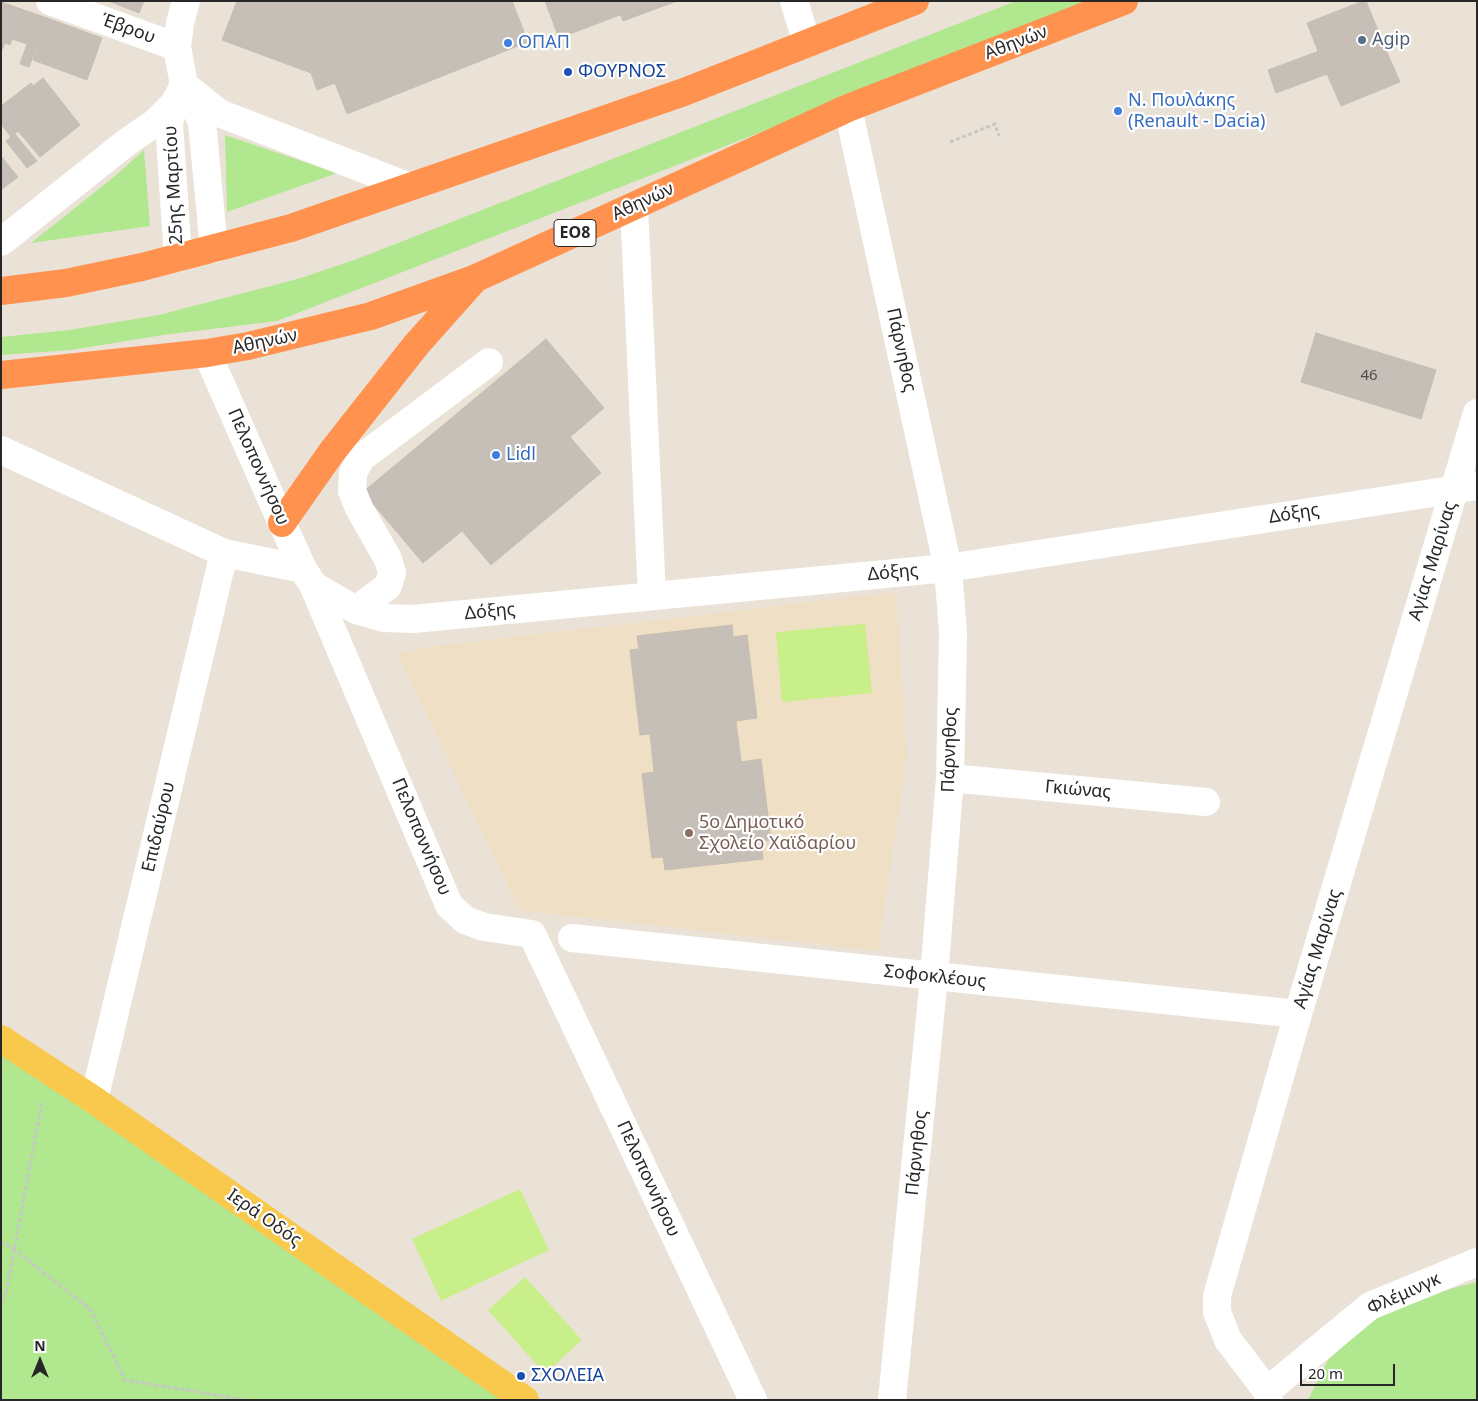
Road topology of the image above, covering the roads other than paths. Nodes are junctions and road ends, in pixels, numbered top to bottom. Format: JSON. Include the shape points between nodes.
{"nodes":[{"id":1,"x":50,"y":1,"type":"edge"},
{"id":2,"x":186,"y":1,"type":"edge"},
{"id":3,"x":794,"y":1,"type":"edge"},
{"id":4,"x":915,"y":1,"type":"edge"},
{"id":5,"x":1124,"y":1,"type":"edge"},
{"id":6,"x":807,"y":43,"type":"junction"},
{"id":7,"x":176,"y":46,"type":"junction"},
{"id":8,"x":179,"y":95,"type":"junction"},
{"id":9,"x":848,"y":108,"type":"junction"},
{"id":10,"x":410,"y":187,"type":"junction"},
{"id":11,"x":634,"y":206,"type":"junction"},
{"id":12,"x":1,"y":242,"type":"edge"},
{"id":13,"x":214,"y":249,"type":"junction"},
{"id":14,"x":178,"y":258,"type":"junction"},
{"id":15,"x":474,"y":279,"type":"junction"},
{"id":16,"x":1,"y":291,"type":"edge"},
{"id":17,"x":207,"y":353,"type":"junction"},
{"id":18,"x":489,"y":362,"type":"dead end"},
{"id":19,"x":1,"y":375,"type":"edge"},
{"id":20,"x":1477,"y":413,"type":"edge"},
{"id":21,"x":1,"y":450,"type":"edge"},
{"id":22,"x":1466,"y":488,"type":"edge"},
{"id":23,"x":282,"y":523,"type":"junction"},
{"id":24,"x":224,"y":553,"type":"junction"},
{"id":25,"x":948,"y":568,"type":"junction"},
{"id":26,"x":308,"y":577,"type":"junction"},
{"id":27,"x":652,"y":596,"type":"junction"},
{"id":28,"x":356,"y":610,"type":"junction"},
{"id":29,"x":950,"y":778,"type":"junction"},
{"id":30,"x":1206,"y":802,"type":"dead end"},
{"id":31,"x":572,"y":938,"type":"dead end"},
{"id":32,"x":934,"y":977,"type":"junction"},
{"id":33,"x":1298,"y":1014,"type":"junction"},
{"id":34,"x":1,"y":1039,"type":"edge"},
{"id":35,"x":94,"y":1100,"type":"junction"},
{"id":36,"x":1477,"y":1262,"type":"edge"},
{"id":37,"x":1268,"y":1396,"type":"edge"},
{"id":38,"x":525,"y":1400,"type":"edge"},
{"id":39,"x":753,"y":1400,"type":"edge"},
{"id":40,"x":892,"y":1400,"type":"edge"}],
"edges":[{"from":1,"to":7,"type":"street","name":"Έβρου"},
{"from":2,"to":7,"type":"street","name":"25ης Μαρτίου"},
{"from":3,"to":6,"type":"street"},
{"from":4,"to":6,"type":"highway"},
{"from":5,"to":9,"type":"highway","name":"Αθηνών","number":"ΕΟ8"},
{"from":6,"to":10,"type":"highway","via":[[684,92]]},
{"from":7,"to":8,"type":"street","name":"25ης Μαρτίου"},
{"from":8,"to":10,"type":"street"},
{"from":8,"to":12,"type":"street","via":[[156,122]]},
{"from":8,"to":13,"type":"street","name":"25ης Μαρτίου","via":[[202,122]]},
{"from":8,"to":14,"type":"street","name":"25ης Μαρτίου","via":[[169,123]]},
{"from":9,"to":11,"type":"highway","name":"Αθηνών","number":"ΕΟ8"},
{"from":9,"to":25,"type":"street","name":"Πάρνηθος"},
{"from":10,"to":13,"type":"highway","via":[[291,228]]},
{"from":11,"to":15,"type":"highway","name":"Αθηνών","number":"ΕΟ8"},
{"from":11,"to":27,"type":"street"},
{"from":13,"to":14,"type":"highway"},
{"from":14,"to":16,"type":"highway","via":[[66,283]]},
{"from":15,"to":17,"type":"highway","name":"Αθηνών","number":"ΕΟ8","via":[[371,316]]},
{"from":15,"to":23,"type":"highway","via":[[416,345],[331,453]]},
{"from":17,"to":19,"type":"highway","name":"Αθηνών","number":"ΕΟ8"},
{"from":17,"to":23,"type":"street","name":"Πελοποννήσου"},
{"from":18,"to":28,"type":"street","via":[[361,458],[353,474],[352,491],[388,559],[392,573],[388,586]]},
{"from":20,"to":22,"type":"street","name":"Αγίας Μαρίνας"},
{"from":21,"to":24,"type":"street"},
{"from":22,"to":25,"type":"street","name":"Δόξης"},
{"from":22,"to":33,"type":"street","name":"Αγίας Μαρίνας"},
{"from":23,"to":26,"type":"street","name":"Πελοποννήσου"},
{"from":24,"to":26,"type":"street"},
{"from":24,"to":35,"type":"street","name":"Επιδαύρου"},
{"from":25,"to":27,"type":"street","name":"Δόξης"},
{"from":25,"to":29,"type":"street","name":"Πάρνηθος","via":[[953,633]]},
{"from":26,"to":28,"type":"street","name":"Δόξης"},
{"from":26,"to":39,"type":"street","name":"Πελοποννήσου","via":[[450,905],[465,920],[484,927],[532,934]]},
{"from":27,"to":28,"type":"street","name":"Δόξης","via":[[413,619],[384,618]]},
{"from":29,"to":30,"type":"street","name":"Γκιώνας"},
{"from":29,"to":32,"type":"street","name":"Πάρνηθος"},
{"from":31,"to":32,"type":"street","name":"Σοφοκλέους"},
{"from":32,"to":33,"type":"street","name":"Σοφοκλέους"},
{"from":32,"to":40,"type":"street","name":"Πάρνηθος"},
{"from":33,"to":37,"type":"street","name":"Αγίας Μαρίνας","via":[[1217,1296],[1217,1312],[1228,1340]]},
{"from":34,"to":35,"type":"main road","name":"Ιερά Οδός"},
{"from":35,"to":38,"type":"main road","name":"Ιερά Οδός"},
{"from":36,"to":37,"type":"street","name":"Φλέμινγκ","via":[[1370,1306]]}]}
